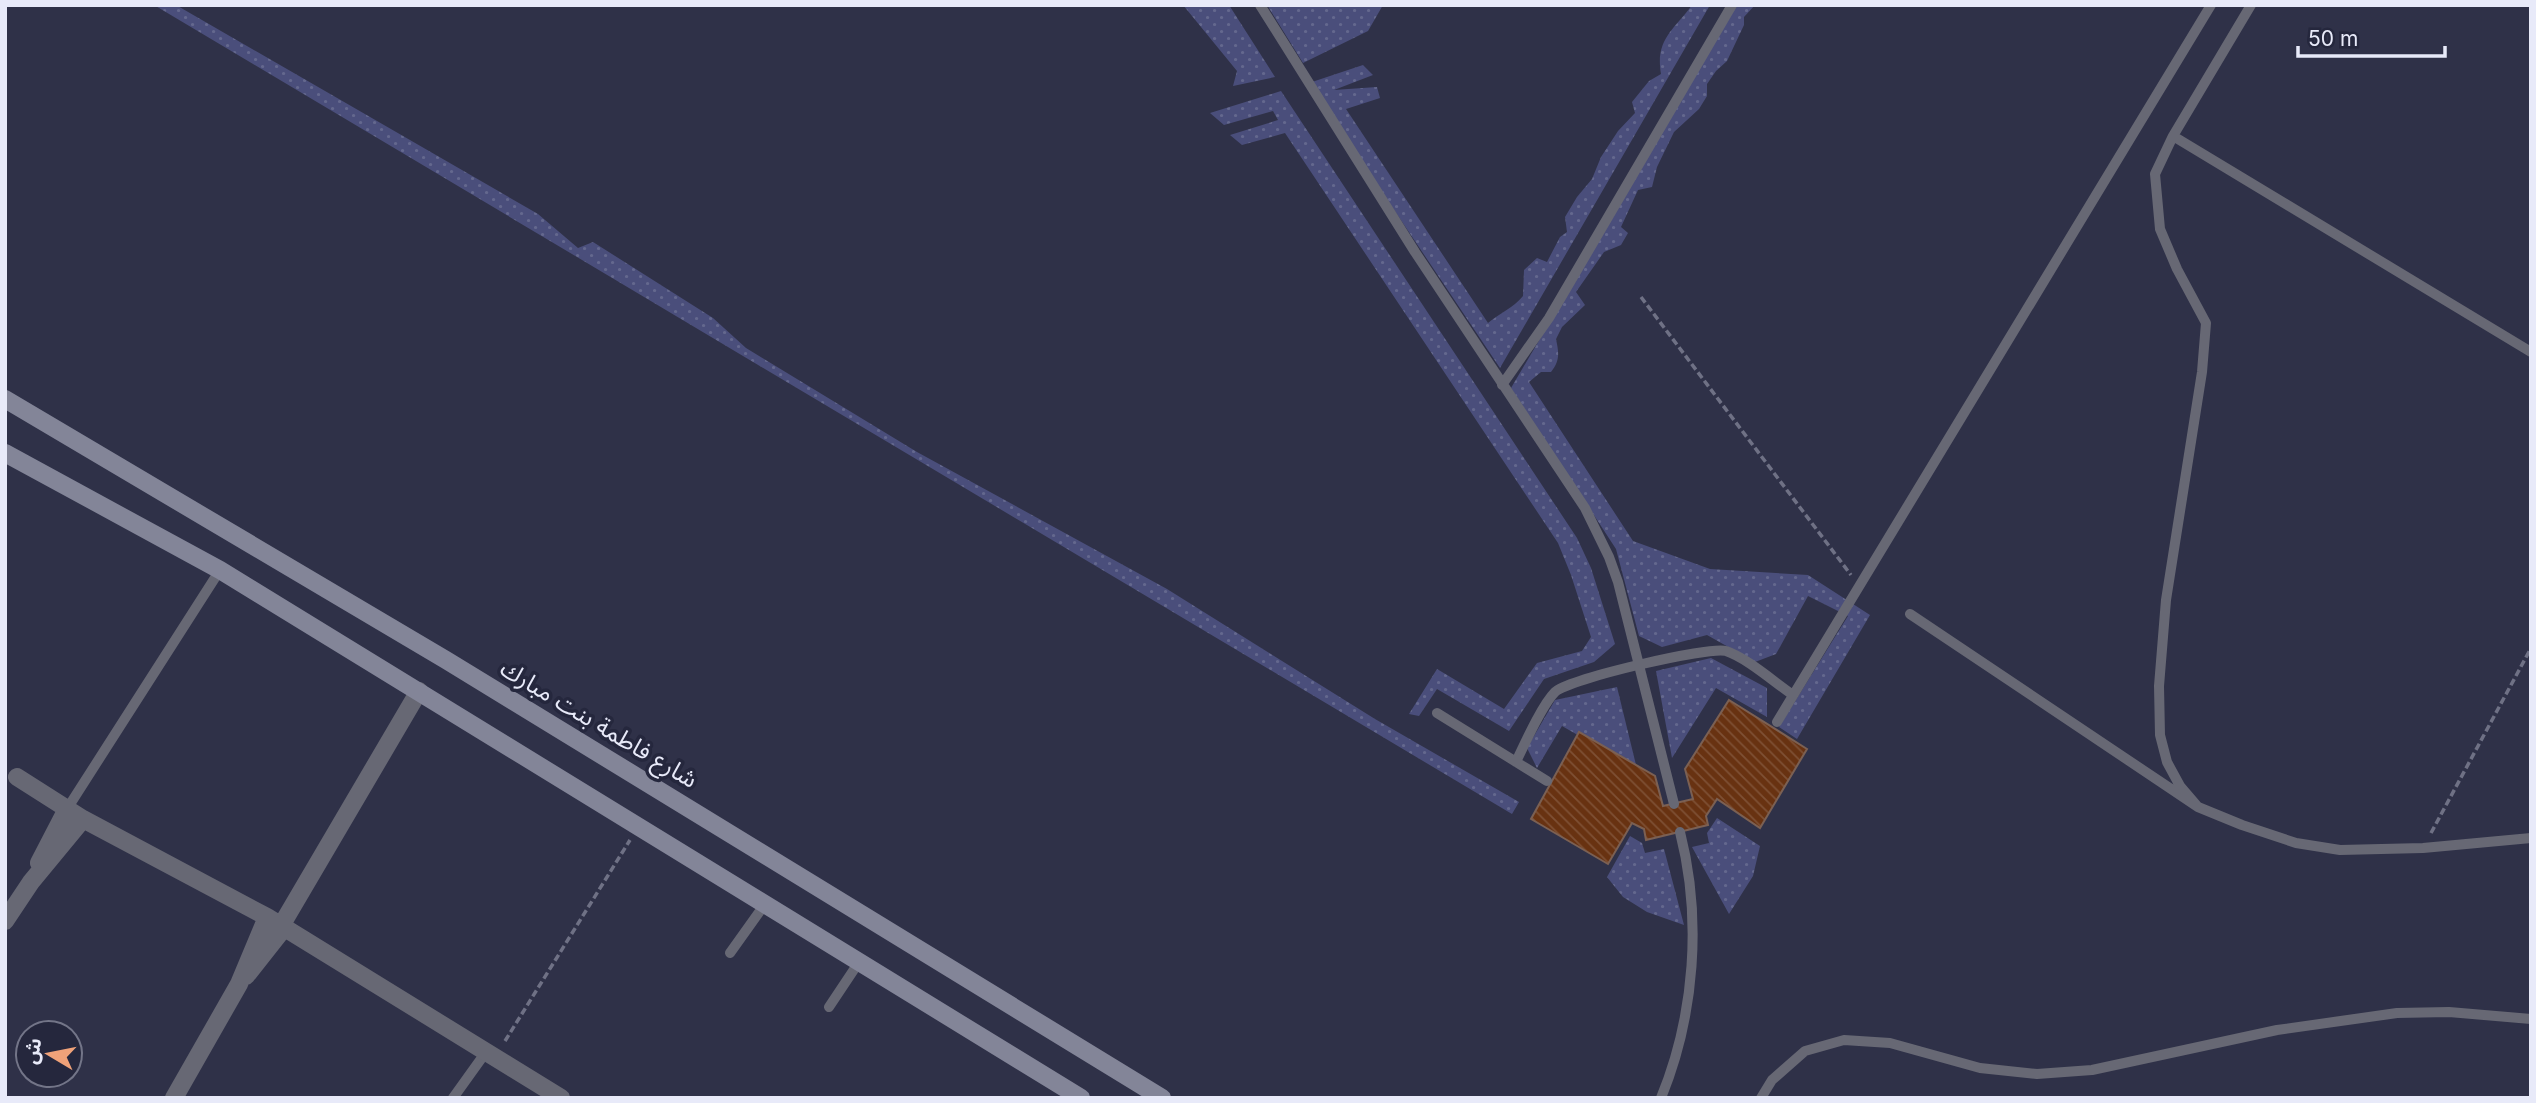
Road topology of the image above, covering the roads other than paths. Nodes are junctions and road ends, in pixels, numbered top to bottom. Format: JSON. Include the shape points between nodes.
{"nodes":[{"id":1,"x":1260,"y":5,"type":"edge"},
{"id":2,"x":1732,"y":5,"type":"edge"},
{"id":3,"x":2211,"y":5,"type":"edge"},
{"id":4,"x":2250,"y":5,"type":"edge"},
{"id":5,"x":2173,"y":136,"type":"junction"},
{"id":6,"x":2531,"y":352,"type":"edge"},
{"id":7,"x":1502,"y":385,"type":"junction"},
{"id":8,"x":5,"y":399,"type":"edge"},
{"id":9,"x":5,"y":453,"type":"edge"},
{"id":10,"x":220,"y":570,"type":"junction"},
{"id":11,"x":1910,"y":614,"type":"dead end"},
{"id":12,"x":1640,"y":666,"type":"junction"},
{"id":13,"x":419,"y":691,"type":"junction"},
{"id":14,"x":1793,"y":695,"type":"junction"},
{"id":15,"x":1437,"y":713,"type":"dead end"},
{"id":16,"x":1777,"y":722,"type":"dead end"},
{"id":17,"x":1516,"y":762,"type":"junction"},
{"id":18,"x":17,"y":777,"type":"dead end"},
{"id":19,"x":1547,"y":780,"type":"dead end"},
{"id":20,"x":1674,"y":804,"type":"dead end"},
{"id":21,"x":2198,"y":807,"type":"junction"},
{"id":22,"x":67,"y":809,"type":"junction"},
{"id":23,"x":83,"y":819,"type":"junction"},
{"id":24,"x":1680,"y":832,"type":"dead end"},
{"id":25,"x":2531,"y":838,"type":"edge"},
{"id":26,"x":31,"y":882,"type":"junction"},
{"id":27,"x":765,"y":904,"type":"junction"},
{"id":28,"x":5,"y":921,"type":"edge"},
{"id":29,"x":278,"y":924,"type":"junction"},
{"id":30,"x":730,"y":953,"type":"dead end"},
{"id":31,"x":859,"y":962,"type":"junction"},
{"id":32,"x":829,"y":1007,"type":"dead end"},
{"id":33,"x":2531,"y":1019,"type":"edge"},
{"id":34,"x":486,"y":1052,"type":"junction"},
{"id":35,"x":1074,"y":1095,"type":"edge"},
{"id":36,"x":174,"y":1098,"type":"edge"},
{"id":37,"x":453,"y":1098,"type":"edge"},
{"id":38,"x":561,"y":1098,"type":"edge"},
{"id":39,"x":1162,"y":1098,"type":"edge"},
{"id":40,"x":1661,"y":1098,"type":"edge"},
{"id":41,"x":1761,"y":1098,"type":"edge"}],
"edges":[{"from":1,"to":7,"type":"lane"},
{"from":2,"to":7,"type":"lane","via":[[1549,318]]},
{"from":3,"to":14,"type":"lane"},
{"from":4,"to":5,"type":"lane"},
{"from":5,"to":6,"type":"lane"},
{"from":5,"to":21,"type":"lane","via":[[2155,174],[2160,229],[2206,323],[2166,600],[2159,711],[2167,762]]},
{"from":7,"to":12,"type":"lane","via":[[1598,532],[1618,582]]},
{"from":8,"to":39,"type":"street","name":"شارع فاطمة بنت مبارك","via":[[458,667]]},
{"from":9,"to":10,"type":"street"},
{"from":10,"to":13,"type":"street"},
{"from":10,"to":22,"type":"lane"},
{"from":11,"to":21,"type":"lane"},
{"from":12,"to":14,"type":"lane","via":[[1708,650],[1725,651]]},
{"from":12,"to":17,"type":"lane","via":[[1570,683],[1555,692]]},
{"from":12,"to":20,"type":"lane"},
{"from":13,"to":27,"type":"street"},
{"from":13,"to":29,"type":"street"},
{"from":14,"to":16,"type":"lane"},
{"from":15,"to":17,"type":"lane"},
{"from":17,"to":19,"type":"lane"},
{"from":18,"to":22,"type":"street"},
{"from":21,"to":25,"type":"lane","via":[[2318,847],[2423,848]]},
{"from":22,"to":23,"type":"street"},
{"from":22,"to":26,"type":"street"},
{"from":23,"to":26,"type":"street"},
{"from":23,"to":29,"type":"street"},
{"from":24,"to":40,"type":"lane","via":[[1690,886],[1690,982],[1680,1039]]},
{"from":26,"to":28,"type":"street"},
{"from":27,"to":30,"type":"lane"},
{"from":27,"to":31,"type":"street"},
{"from":29,"to":34,"type":"street"},
{"from":29,"to":36,"type":"street"},
{"from":31,"to":32,"type":"lane"},
{"from":31,"to":35,"type":"street"},
{"from":33,"to":41,"type":"lane","via":[[2397,1013],[2277,1030],[2092,1070],[2037,1074],[1980,1068],[1891,1043],[1844,1040],[1805,1051],[1772,1080]]},
{"from":34,"to":37,"type":"lane"},
{"from":34,"to":38,"type":"street"}]}
